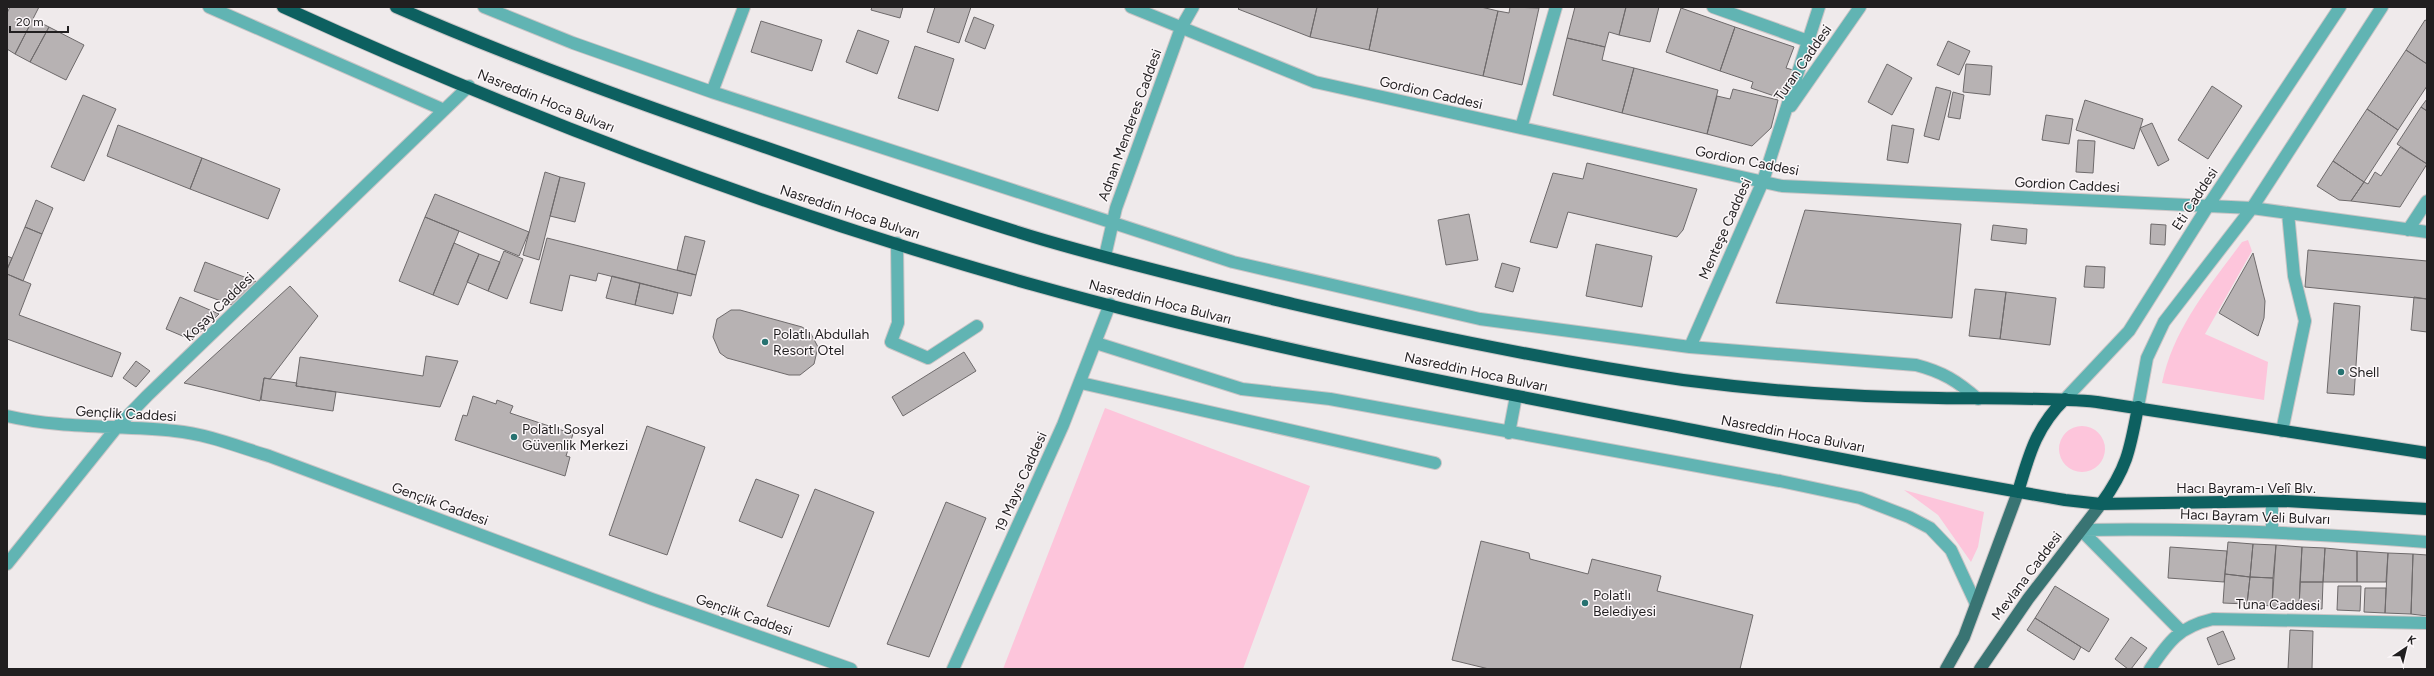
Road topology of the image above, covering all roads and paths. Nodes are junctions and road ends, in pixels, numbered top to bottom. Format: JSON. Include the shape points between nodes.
{"nodes":[{"id":1,"x":209,"y":7,"type":"edge"},
{"id":2,"x":283,"y":7,"type":"edge"},
{"id":3,"x":396,"y":7,"type":"edge"},
{"id":4,"x":484,"y":7,"type":"edge"},
{"id":5,"x":744,"y":7,"type":"edge"},
{"id":6,"x":1131,"y":7,"type":"edge"},
{"id":7,"x":1193,"y":7,"type":"edge"},
{"id":8,"x":1556,"y":7,"type":"edge"},
{"id":9,"x":1712,"y":7,"type":"edge"},
{"id":10,"x":1819,"y":7,"type":"edge"},
{"id":11,"x":1860,"y":7,"type":"edge"},
{"id":12,"x":2340,"y":7,"type":"edge"},
{"id":13,"x":2382,"y":7,"type":"edge"},
{"id":14,"x":1181,"y":28,"type":"junction"},
{"id":15,"x":1808,"y":41,"type":"junction"},
{"id":16,"x":469,"y":86,"type":"junction"},
{"id":17,"x":712,"y":92,"type":"junction"},
{"id":18,"x":444,"y":110,"type":"junction"},
{"id":19,"x":1784,"y":116,"type":"junction"},
{"id":20,"x":1521,"y":128,"type":"junction"},
{"id":21,"x":1763,"y":181,"type":"junction"},
{"id":22,"x":2427,"y":201,"type":"edge"},
{"id":23,"x":2208,"y":206,"type":"junction"},
{"id":24,"x":2252,"y":208,"type":"junction"},
{"id":25,"x":2288,"y":213,"type":"junction"},
{"id":26,"x":1112,"y":223,"type":"junction"},
{"id":27,"x":2408,"y":230,"type":"junction"},
{"id":28,"x":2427,"y":232,"type":"edge"},
{"id":29,"x":897,"y":243,"type":"junction"},
{"id":30,"x":1105,"y":256,"type":"junction"},
{"id":31,"x":1110,"y":304,"type":"junction"},
{"id":32,"x":976,"y":326,"type":"dead end"},
{"id":33,"x":1096,"y":343,"type":"junction"},
{"id":34,"x":1690,"y":347,"type":"junction"},
{"id":35,"x":1081,"y":383,"type":"junction"},
{"id":36,"x":1516,"y":396,"type":"junction"},
{"id":37,"x":1978,"y":399,"type":"junction"},
{"id":38,"x":2065,"y":399,"type":"junction"},
{"id":39,"x":2138,"y":407,"type":"junction"},
{"id":40,"x":7,"y":416,"type":"edge"},
{"id":41,"x":117,"y":427,"type":"junction"},
{"id":42,"x":2282,"y":431,"type":"junction"},
{"id":43,"x":1509,"y":433,"type":"junction"},
{"id":44,"x":2427,"y":453,"type":"edge"},
{"id":45,"x":1435,"y":463,"type":"dead end"},
{"id":46,"x":2018,"y":492,"type":"junction"},
{"id":47,"x":2065,"y":500,"type":"joint"},
{"id":48,"x":2272,"y":501,"type":"junction"},
{"id":49,"x":2101,"y":504,"type":"junction"},
{"id":50,"x":2427,"y":509,"type":"edge"},
{"id":51,"x":2081,"y":530,"type":"junction"},
{"id":52,"x":2272,"y":532,"type":"junction"},
{"id":53,"x":2427,"y":542,"type":"edge"},
{"id":54,"x":7,"y":564,"type":"edge"},
{"id":55,"x":1976,"y":604,"type":"junction"},
{"id":56,"x":2427,"y":623,"type":"edge"},
{"id":57,"x":2181,"y":631,"type":"junction"},
{"id":58,"x":851,"y":669,"type":"edge"},
{"id":59,"x":953,"y":669,"type":"edge"},
{"id":60,"x":1946,"y":669,"type":"edge"},
{"id":61,"x":1980,"y":669,"type":"edge"},
{"id":62,"x":2150,"y":669,"type":"edge"}],
"edges":[{"from":1,"to":18,"type":"street"},
{"from":2,"to":16,"type":"highway","name":"Nasreddin Hoca Bulvarı"},
{"from":3,"to":30,"type":"highway","name":"Nasreddin Hoca Bulvarı","via":[[520,58],[765,148],[888,190]]},
{"from":4,"to":17,"type":"street","via":[[573,43]]},
{"from":5,"to":17,"type":"street"},
{"from":6,"to":14,"type":"street","name":"Gordion Caddesi"},
{"from":7,"to":14,"type":"street","name":"Adnan Menderes Caddesi"},
{"from":8,"to":20,"type":"street"},
{"from":9,"to":15,"type":"street"},
{"from":10,"to":15,"type":"street","name":"Menteşe Caddesi"},
{"from":11,"to":19,"type":"street","name":"Turan Caddesi"},
{"from":12,"to":23,"type":"street","name":"Eti Caddesi"},
{"from":13,"to":24,"type":"street"},
{"from":14,"to":20,"type":"street","name":"Gordion Caddesi","via":[[1315,82]]},
{"from":14,"to":26,"type":"street","name":"Adnan Menderes Caddesi"},
{"from":15,"to":19,"type":"street","name":"Menteşe Caddesi"},
{"from":16,"to":18,"type":"street","name":"Koşay Caddesi"},
{"from":16,"to":29,"type":"highway","name":"Nasreddin Hoca Bulvarı","via":[[658,162]]},
{"from":17,"to":26,"type":"street"},
{"from":18,"to":41,"type":"street","name":"Koşay Caddesi"},
{"from":19,"to":21,"type":"street","name":"Menteşe Caddesi"},
{"from":20,"to":21,"type":"street","name":"Gordion Caddesi"},
{"from":21,"to":23,"type":"street","name":"Gordion Caddesi","via":[[1782,186]]},
{"from":21,"to":34,"type":"street","name":"Menteşe Caddesi"},
{"from":22,"to":27,"type":"street"},
{"from":23,"to":24,"type":"street","name":"Gordion Caddesi"},
{"from":23,"to":38,"type":"street","name":"Eti Caddesi","via":[[2129,330]]},
{"from":24,"to":25,"type":"street","name":"Gordion Caddesi"},
{"from":24,"to":39,"type":"street","via":[[2157,334],[2147,358]]},
{"from":25,"to":27,"type":"street","name":"Gordion Caddesi"},
{"from":25,"to":42,"type":"street","via":[[2294,276],[2305,321]]},
{"from":26,"to":30,"type":"street","name":"Adnan Menderes Caddesi"},
{"from":26,"to":34,"type":"street","via":[[1234,262],[1480,319]]},
{"from":27,"to":28,"type":"street","name":"Gordion Caddesi"},
{"from":29,"to":31,"type":"highway","name":"Nasreddin Hoca Bulvarı","via":[[1034,285]]},
{"from":29,"to":32,"type":"street","via":[[898,323],[891,342],[928,358]]},
{"from":30,"to":37,"type":"highway","name":"Nasreddin Hoca Bulvarı","via":[[1384,325],[1594,366],[1761,389]]},
{"from":31,"to":33,"type":"street","name":"19 Mayıs Caddesi"},
{"from":31,"to":36,"type":"highway","name":"Nasreddin Hoca Bulvarı","via":[[1268,344]]},
{"from":33,"to":35,"type":"street","name":"19 Mayıs Caddesi"},
{"from":33,"to":43,"type":"street","via":[[1242,389],[1330,398]]},
{"from":34,"to":37,"type":"street","via":[[1916,365],[1938,371]]},
{"from":35,"to":45,"type":"street"},
{"from":35,"to":59,"type":"street","name":"19 Mayıs Caddesi"},
{"from":36,"to":43,"type":"street"},
{"from":36,"to":46,"type":"highway","name":"Nasreddin Hoca Bulvarı"},
{"from":37,"to":38,"type":"highway","name":"Nasreddin Hoca Bulvarı"},
{"from":38,"to":39,"type":"highway","name":"Nasreddin Hoca Bulvarı"},
{"from":38,"to":46,"type":"highway","via":[[2043,425],[2031,448]]},
{"from":39,"to":42,"type":"highway"},
{"from":39,"to":49,"type":"highway","via":[[2125,464],[2119,479]]},
{"from":40,"to":41,"type":"street","name":"Gençlik Caddesi","via":[[32,422],[70,426]]},
{"from":41,"to":54,"type":"street","name":"Koşay Caddesi"},
{"from":41,"to":58,"type":"street","name":"Gençlik Caddesi","via":[[176,431],[269,456],[652,599]]},
{"from":42,"to":44,"type":"highway"},
{"from":43,"to":55,"type":"street","via":[[1780,481],[1860,498],[1930,528],[1951,550]]},
{"from":46,"to":47,"type":"highway","name":"Nasreddin Hoca Bulvarı"},
{"from":46,"to":55,"type":"main road","name":"Mevlana Caddesi"},
{"from":47,"to":49,"type":"highway","name":"Hacı Bayram-ı Velî Blv."},
{"from":48,"to":49,"type":"highway","name":"Hacı Bayram-ı Velî Blv."},
{"from":48,"to":50,"type":"highway","name":"Hacı Bayram-ı Velî Blv."},
{"from":48,"to":52,"type":"street"},
{"from":49,"to":51,"type":"main road","name":"Mevlana Caddesi"},
{"from":51,"to":52,"type":"street","name":"Hacı Bayram Veli Bulvarı"},
{"from":51,"to":57,"type":"street"},
{"from":51,"to":61,"type":"main road","name":"Mevlana Caddesi","via":[[2028,599]]},
{"from":52,"to":53,"type":"street","name":"Hacı Bayram Veli Bulvarı"},
{"from":55,"to":60,"type":"main road","name":"Mevlana Caddesi","via":[[1964,636]]},
{"from":56,"to":57,"type":"street","name":"Tuna Caddesi","via":[[2213,619],[2196,623]]},
{"from":57,"to":62,"type":"street","name":"Tuna Caddesi","via":[[2170,640]]}]}
